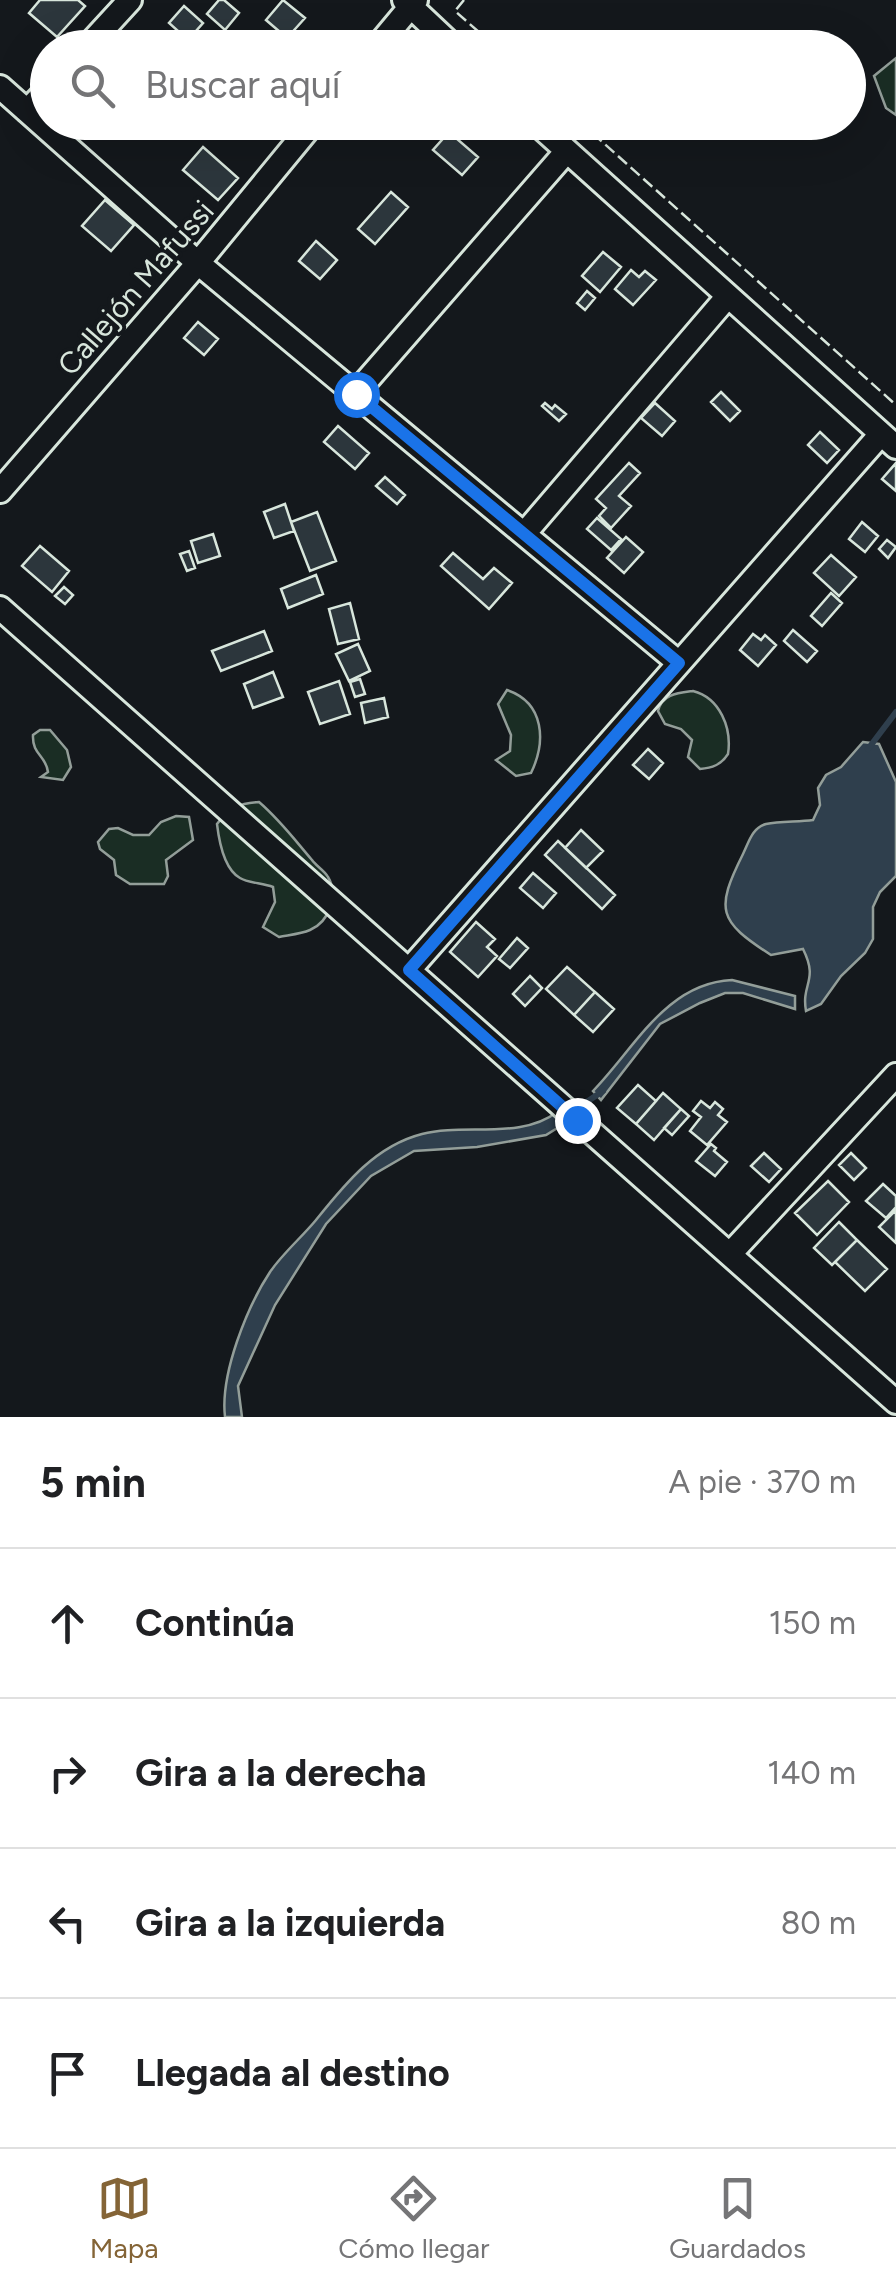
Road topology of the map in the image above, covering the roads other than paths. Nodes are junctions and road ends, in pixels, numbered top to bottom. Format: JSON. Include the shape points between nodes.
{"nodes":[{"id":1,"x":130,"y":0,"type":"edge"},
{"id":2,"x":411,"y":2,"type":"edge"},
{"id":3,"x":102,"y":30,"type":"edge"},
{"id":4,"x":390,"y":30,"type":"edge"},
{"id":5,"x":438,"y":30,"type":"edge"},
{"id":6,"x":0,"y":87,"type":"edge"},
{"id":7,"x":28,"y":111,"type":"edge"},
{"id":8,"x":60,"y":140,"type":"edge"},
{"id":9,"x":299,"y":140,"type":"edge"},
{"id":10,"x":554,"y":140,"type":"edge"},
{"id":11,"x":566,"y":152,"type":"junction"},
{"id":12,"x":198,"y":263,"type":"junction"},
{"id":13,"x":728,"y":296,"type":"junction"},
{"id":14,"x":356,"y":394,"type":"junction"},
{"id":15,"x":889,"y":441,"type":"edge"},
{"id":16,"x":0,"y":490,"type":"edge"},
{"id":17,"x":524,"y":534,"type":"junction"},
{"id":18,"x":0,"y":608,"type":"edge"},
{"id":19,"x":679,"y":663,"type":"junction"},
{"id":20,"x":409,"y":970,"type":"junction"},
{"id":21,"x":896,"y":1075,"type":"edge"},
{"id":22,"x":730,"y":1254,"type":"junction"},
{"id":23,"x":895,"y":1399,"type":"edge"}],
"edges":[{"from":1,"to":3,"type":"street"},
{"from":2,"to":4,"type":"street"},
{"from":2,"to":5,"type":"street"},
{"from":6,"to":7,"type":"street"},
{"from":8,"to":12,"type":"street"},
{"from":9,"to":12,"type":"street","name":"Callejón Mafussi"},
{"from":10,"to":11,"type":"street"},
{"from":11,"to":13,"type":"street"},
{"from":11,"to":14,"type":"street"},
{"from":12,"to":14,"type":"street"},
{"from":12,"to":16,"type":"street","name":"Callejón Mafussi"},
{"from":13,"to":15,"type":"street"},
{"from":13,"to":17,"type":"street"},
{"from":14,"to":17,"type":"street"},
{"from":15,"to":19,"type":"street"},
{"from":17,"to":19,"type":"street"},
{"from":18,"to":20,"type":"street"},
{"from":19,"to":20,"type":"street"},
{"from":20,"to":22,"type":"street"},
{"from":21,"to":22,"type":"street"},
{"from":22,"to":23,"type":"street"}]}
